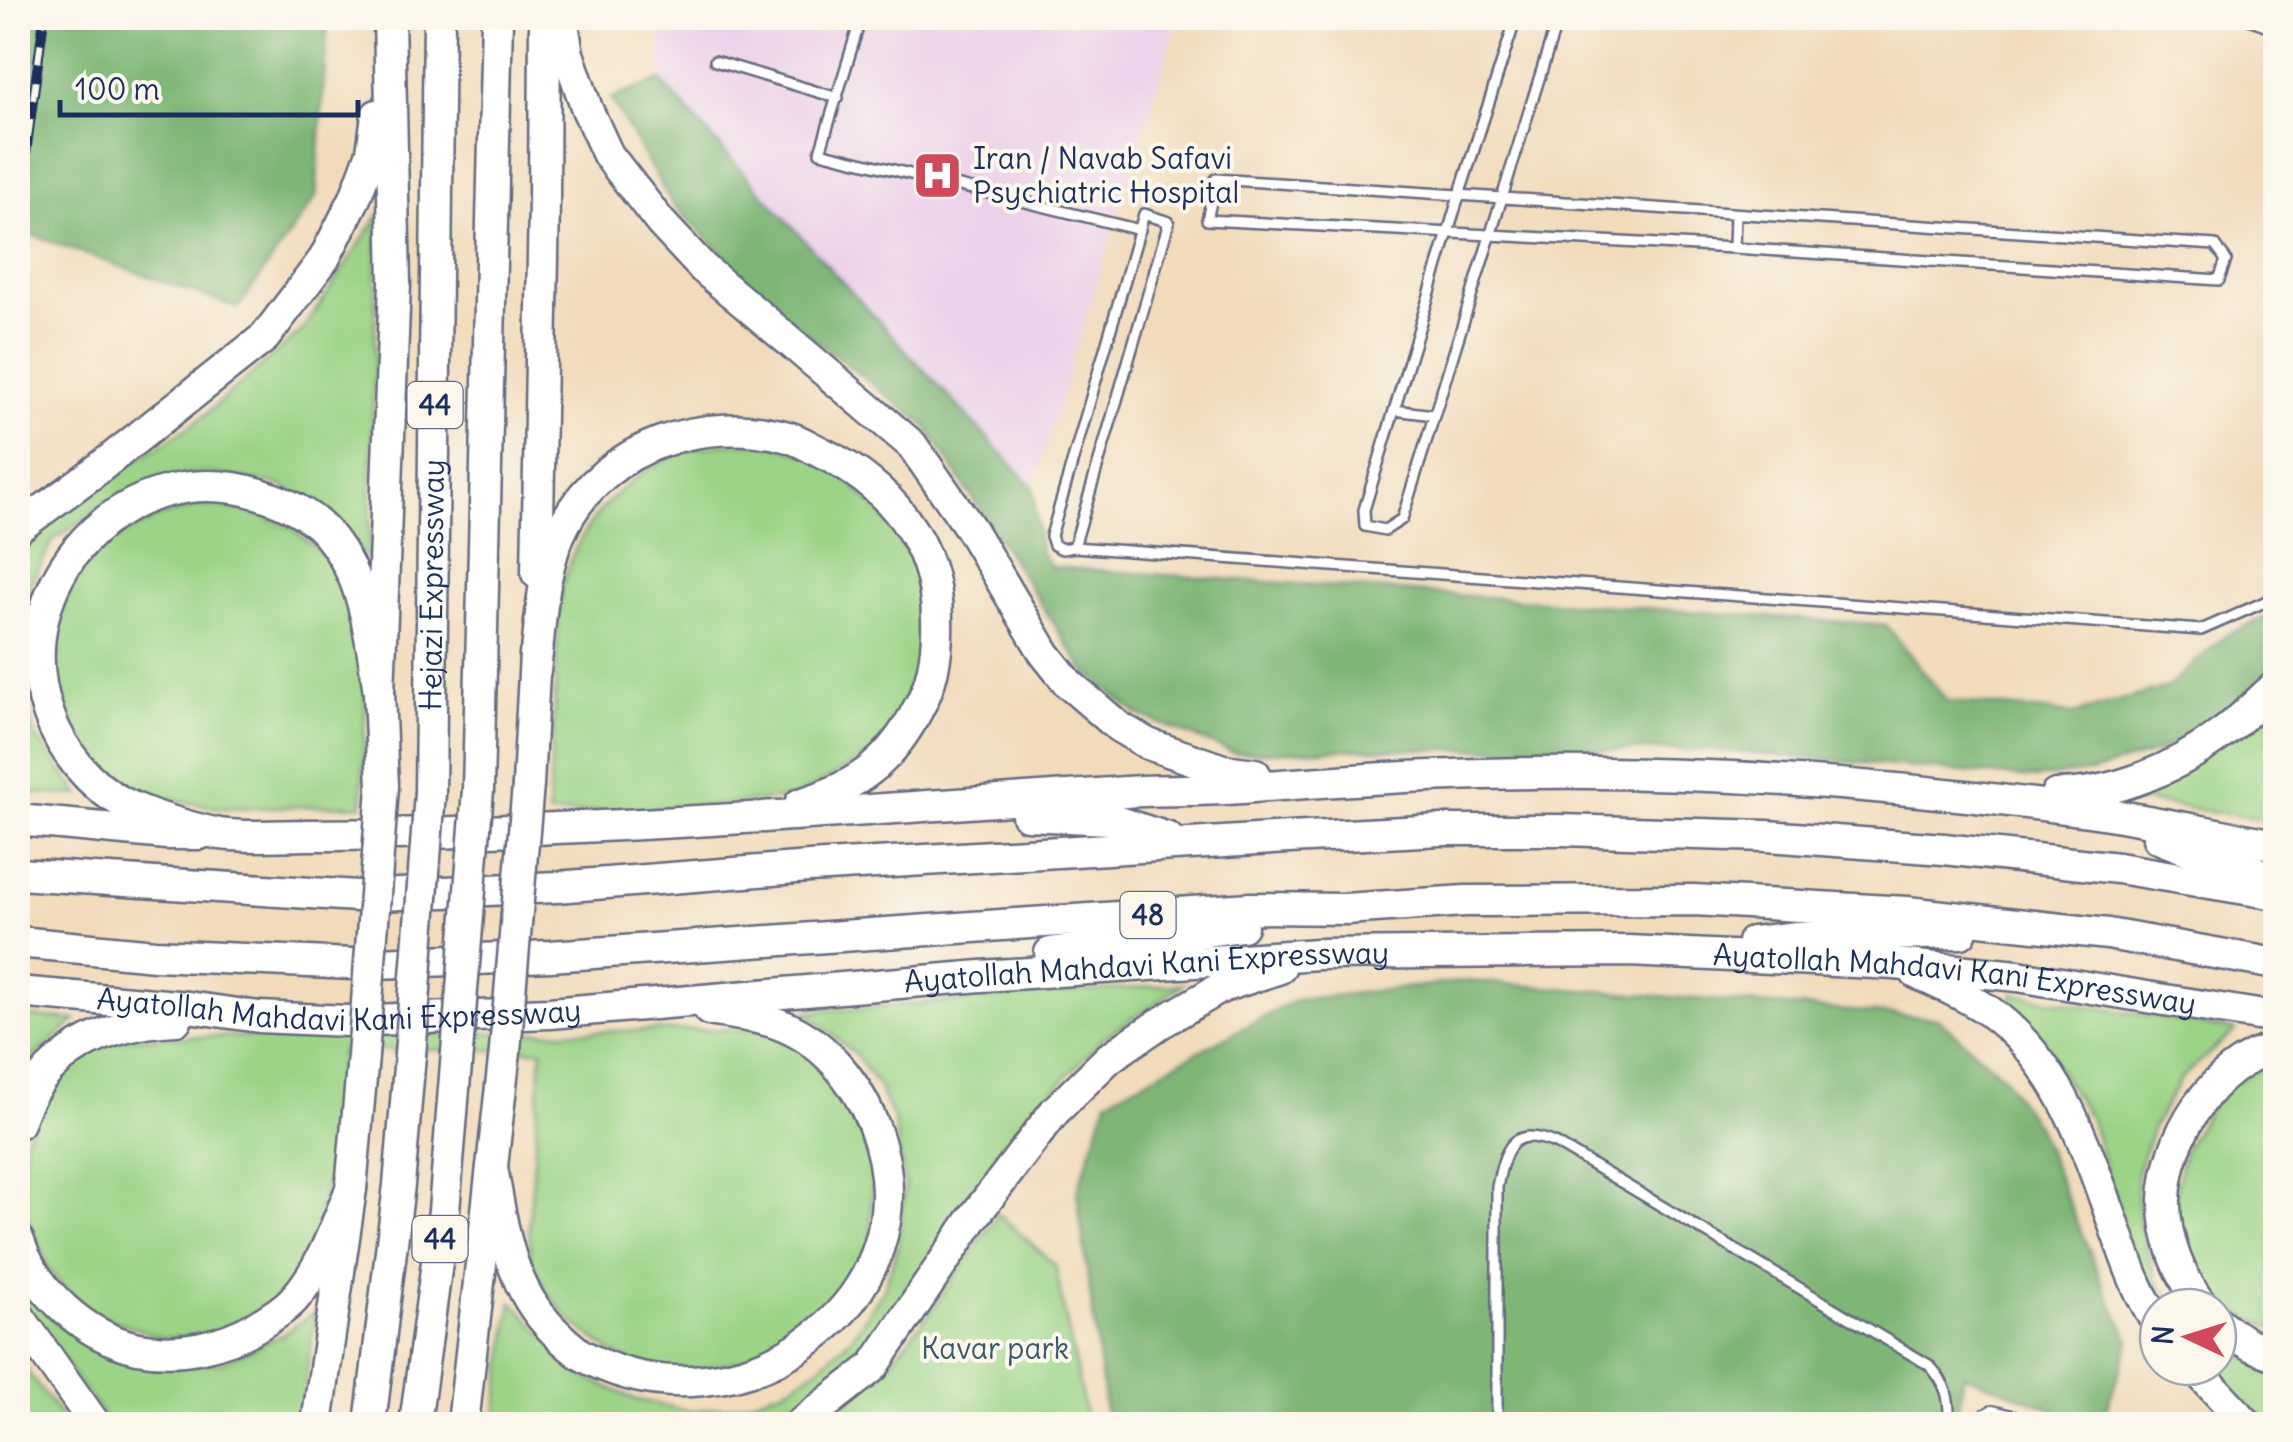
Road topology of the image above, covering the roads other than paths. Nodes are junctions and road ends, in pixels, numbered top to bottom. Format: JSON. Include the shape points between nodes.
{"nodes":[{"id":1,"x":382,"y":18,"type":"edge"},
{"id":2,"x":390,"y":18,"type":"edge"},
{"id":3,"x":439,"y":18,"type":"edge"},
{"id":4,"x":497,"y":18,"type":"edge"},
{"id":5,"x":545,"y":18,"type":"edge"},
{"id":6,"x":562,"y":18,"type":"edge"},
{"id":7,"x":861,"y":18,"type":"edge"},
{"id":8,"x":1516,"y":18,"type":"edge"},
{"id":9,"x":1558,"y":18,"type":"edge"},
{"id":10,"x":2246,"y":18,"type":"edge"},
{"id":11,"x":2276,"y":30,"type":"edge"},
{"id":12,"x":716,"y":61,"type":"dead end"},
{"id":13,"x":838,"y":98,"type":"junction"},
{"id":14,"x":1459,"y":196,"type":"junction"},
{"id":15,"x":1500,"y":199,"type":"junction"},
{"id":16,"x":1735,"y":214,"type":"junction"},
{"id":17,"x":1140,"y":230,"type":"junction"},
{"id":18,"x":1448,"y":233,"type":"junction"},
{"id":19,"x":1490,"y":235,"type":"junction"},
{"id":20,"x":1734,"y":248,"type":"junction"},
{"id":21,"x":1394,"y":410,"type":"junction"},
{"id":22,"x":1434,"y":415,"type":"junction"},
{"id":23,"x":1075,"y":452,"type":"junction"},
{"id":24,"x":1099,"y":456,"type":"junction"},
{"id":25,"x":18,"y":528,"type":"edge"},
{"id":26,"x":1074,"y":548,"type":"junction"},
{"id":27,"x":2276,"y":597,"type":"edge"},
{"id":28,"x":535,"y":671,"type":"junction"},
{"id":29,"x":2276,"y":686,"type":"edge"},
{"id":30,"x":378,"y":692,"type":"junction"},
{"id":31,"x":1308,"y":781,"type":"junction"},
{"id":32,"x":1964,"y":797,"type":"junction"},
{"id":33,"x":926,"y":806,"type":"junction"},
{"id":34,"x":2094,"y":812,"type":"junction"},
{"id":35,"x":764,"y":816,"type":"junction"},
{"id":36,"x":18,"y":820,"type":"edge"},
{"id":37,"x":224,"y":834,"type":"junction"},
{"id":38,"x":1186,"y":844,"type":"junction"},
{"id":39,"x":2276,"y":845,"type":"edge"},
{"id":40,"x":18,"y":874,"type":"edge"},
{"id":41,"x":2276,"y":884,"type":"edge"},
{"id":42,"x":2276,"y":894,"type":"edge"},
{"id":43,"x":1345,"y":909,"type":"junction"},
{"id":44,"x":2060,"y":930,"type":"junction"},
{"id":45,"x":18,"y":942,"type":"edge"},
{"id":46,"x":1665,"y":952,"type":"junction"},
{"id":47,"x":1318,"y":954,"type":"junction"},
{"id":48,"x":1895,"y":964,"type":"junction"},
{"id":49,"x":2276,"y":964,"type":"edge"},
{"id":50,"x":980,"y":976,"type":"junction"},
{"id":51,"x":18,"y":992,"type":"edge"},
{"id":52,"x":672,"y":1002,"type":"junction"},
{"id":53,"x":259,"y":1017,"type":"junction"},
{"id":54,"x":2276,"y":1018,"type":"edge"},
{"id":55,"x":2276,"y":1048,"type":"edge"},
{"id":56,"x":18,"y":1123,"type":"edge"},
{"id":57,"x":492,"y":1168,"type":"junction"},
{"id":58,"x":351,"y":1190,"type":"junction"},
{"id":59,"x":18,"y":1239,"type":"edge"},
{"id":60,"x":2138,"y":1287,"type":"edge"},
{"id":61,"x":2190,"y":1287,"type":"edge"},
{"id":62,"x":18,"y":1316,"type":"edge"},
{"id":63,"x":2238,"y":1337,"type":"edge"},
{"id":64,"x":2276,"y":1356,"type":"edge"},
{"id":65,"x":2213,"y":1387,"type":"edge"},
{"id":66,"x":95,"y":1424,"type":"edge"},
{"id":67,"x":317,"y":1424,"type":"edge"},
{"id":68,"x":370,"y":1424,"type":"edge"},
{"id":69,"x":415,"y":1424,"type":"edge"},
{"id":70,"x":463,"y":1424,"type":"edge"},
{"id":71,"x":800,"y":1424,"type":"edge"},
{"id":72,"x":1497,"y":1424,"type":"edge"},
{"id":73,"x":1949,"y":1424,"type":"edge"},
{"id":74,"x":1976,"y":1424,"type":"edge"},
{"id":75,"x":2029,"y":1424,"type":"edge"},
{"id":76,"x":2247,"y":1424,"type":"edge"}],
"edges":[{"from":1,"to":25,"type":"main road","via":[[372,152],[324,259],[265,337]]},
{"from":2,"to":30,"type":"main road","via":[[395,283]]},
{"from":3,"to":68,"type":"main road","name":"Hejazi Expressway","number":"44","bridge":true,"via":[[430,793],[399,1185]]},
{"from":4,"to":69,"type":"main road","name":"Hejazi Expressway","number":"44","bridge":true,"via":[[478,790],[444,1210]]},
{"from":5,"to":28,"type":"main road"},
{"from":6,"to":31,"type":"main road","via":[[568,54],[608,155],[703,268],[912,445],[1068,684],[1119,727],[1161,750],[1223,770]]},
{"from":7,"to":13,"type":"lane"},
{"from":8,"to":14,"type":"lane"},
{"from":9,"to":15,"type":"lane"},
{"from":10,"to":11,"type":"lane"},
{"from":12,"to":13,"type":"lane"},
{"from":13,"to":17,"type":"lane","via":[[820,152]]},
{"from":14,"to":15,"type":"lane"},
{"from":14,"to":18,"type":"lane"},
{"from":14,"to":18,"type":"lane","via":[[1216,179],[1207,220]]},
{"from":15,"to":16,"type":"lane"},
{"from":15,"to":19,"type":"lane"},
{"from":16,"to":20,"type":"lane"},
{"from":16,"to":20,"type":"lane","via":[[2214,245],[2226,260],[2219,280]]},
{"from":17,"to":23,"type":"lane"},
{"from":17,"to":24,"type":"lane","via":[[1144,214],[1168,222]]},
{"from":18,"to":19,"type":"lane"},
{"from":18,"to":21,"type":"lane"},
{"from":19,"to":20,"type":"lane"},
{"from":19,"to":22,"type":"lane"},
{"from":21,"to":22,"type":"lane"},
{"from":21,"to":22,"type":"lane","via":[[1364,510],[1366,526],[1385,530],[1402,519]]},
{"from":23,"to":24,"type":"lane"},
{"from":23,"to":26,"type":"lane","via":[[1051,536],[1054,545]]},
{"from":24,"to":26,"type":"lane"},
{"from":26,"to":27,"type":"lane","via":[[2201,630]]},
{"from":28,"to":35,"type":"main road","via":[[548,569],[565,522],[588,490],[622,461],[666,438],[743,429],[791,437],[848,466],[878,487],[914,532],[937,608],[934,665],[911,724],[867,774],[837,792]]},
{"from":28,"to":57,"type":"main road","bridge":true},
{"from":29,"to":32,"type":"main road","via":[[2177,763],[2120,786],[2072,795]]},
{"from":30,"to":37,"type":"main road","via":[[367,613],[350,570],[322,528],[282,501],[240,489],[188,487],[139,502],[86,537],[56,578],[42,616],[38,660],[52,725],[108,794]]},
{"from":30,"to":58,"type":"main road","bridge":true,"via":[[384,787]]},
{"from":31,"to":32,"type":"main road","via":[[1654,774]]},
{"from":31,"to":33,"type":"main road"},
{"from":32,"to":34,"type":"main road"},
{"from":33,"to":35,"type":"main road"},
{"from":33,"to":38,"type":"main road","via":[[1109,819]]},
{"from":34,"to":39,"type":"main road"},
{"from":34,"to":41,"type":"main road"},
{"from":35,"to":37,"type":"main road","via":[[361,835]]},
{"from":36,"to":37,"type":"main road"},
{"from":38,"to":40,"type":"main road","number":"48","via":[[357,896]]},
{"from":38,"to":42,"type":"main road","number":"48","via":[[1440,830],[1766,836],[2118,868]]},
{"from":43,"to":44,"type":"main road","name":"Ayatollah Mahdavi Kani Expressway","number":"48","via":[[1694,900],[1907,912]]},
{"from":43,"to":45,"type":"main road","name":"Ayatollah Mahdavi Kani Expressway","number":"48","via":[[1250,908],[352,964]]},
{"from":43,"to":50,"type":"main road","via":[[1046,954]]},
{"from":44,"to":46,"type":"main road","via":[[1798,936]]},
{"from":44,"to":49,"type":"main road","name":"Ayatollah Mahdavi Kani Expressway","number":"48"},
{"from":46,"to":47,"type":"main road","name":"Ayatollah Mahdavi Kani Expressway"},
{"from":46,"to":48,"type":"main road","name":"Ayatollah Mahdavi Kani Expressway"},
{"from":47,"to":50,"type":"main road","name":"Ayatollah Mahdavi Kani Expressway"},
{"from":47,"to":71,"type":"main road","via":[[1222,987],[1109,1058],[1055,1111],[973,1218],[873,1366]]},
{"from":48,"to":54,"type":"main road","name":"Ayatollah Mahdavi Kani Expressway","via":[[2018,976]]},
{"from":48,"to":60,"type":"main road","via":[[1989,1011],[2044,1066],[2082,1137]]},
{"from":50,"to":52,"type":"main road","name":"Ayatollah Mahdavi Kani Expressway"},
{"from":51,"to":53,"type":"main road","name":"Ayatollah Mahdavi Kani Expressway"},
{"from":52,"to":53,"type":"main road","name":"Ayatollah Mahdavi Kani Expressway","via":[[347,1021]]},
{"from":52,"to":57,"type":"main road","via":[[774,1022],[805,1036],[830,1056],[868,1110],[881,1145],[887,1216],[873,1272],[832,1332],[770,1376],[736,1387],[663,1390],[594,1365],[526,1296]]},
{"from":53,"to":56,"type":"main road","via":[[164,1020],[104,1032],[53,1068]]},
{"from":55,"to":61,"type":"main road","via":[[2240,1064],[2202,1099],[2173,1155],[2165,1199],[2168,1232]]},
{"from":57,"to":70,"type":"main road"},
{"from":58,"to":59,"type":"main road","via":[[294,1300],[214,1346],[162,1350],[117,1342],[62,1308],[30,1268]]},
{"from":58,"to":67,"type":"main road"},
{"from":62,"to":66,"type":"main road"},
{"from":63,"to":64,"type":"main road"},
{"from":65,"to":76,"type":"main road"},
{"from":72,"to":73,"type":"lane","via":[[1497,1187],[1503,1156],[1527,1135],[1556,1144],[1929,1365],[1950,1400]]},
{"from":74,"to":75,"type":"street","via":[[1992,1415]]}]}
